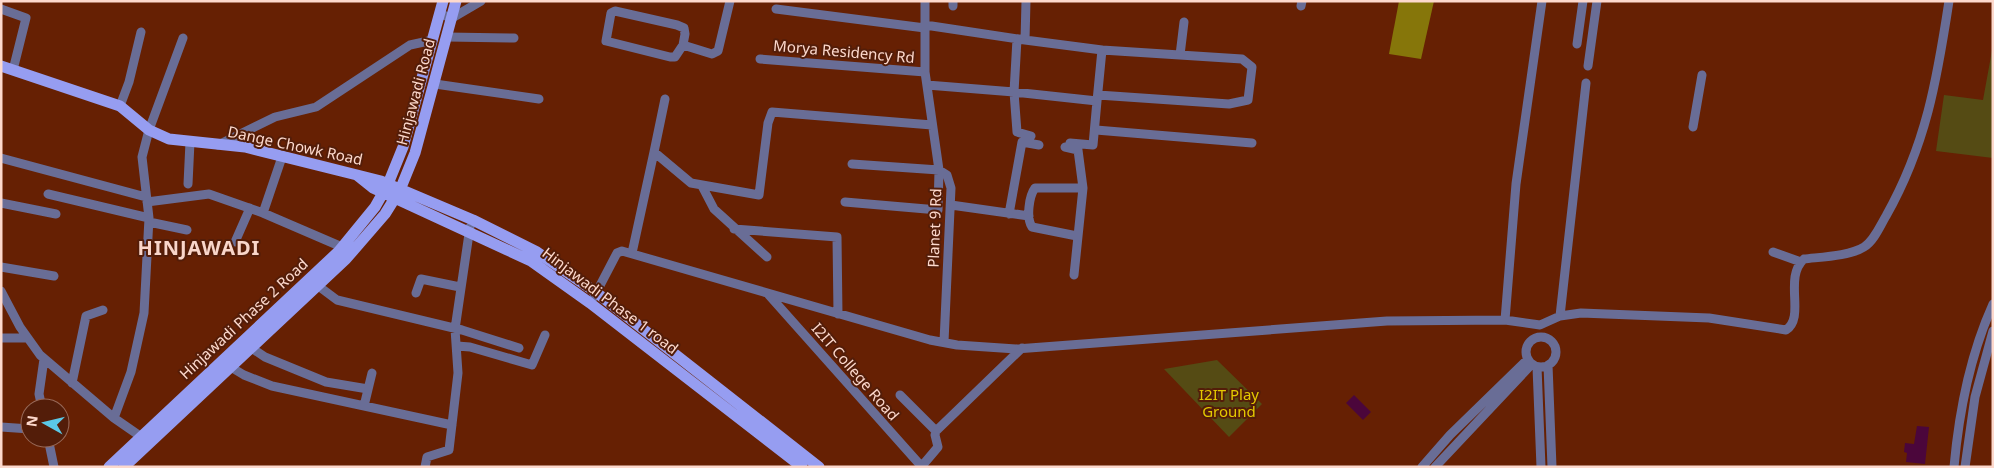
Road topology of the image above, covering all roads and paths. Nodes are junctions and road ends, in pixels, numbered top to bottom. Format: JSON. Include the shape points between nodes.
{"nodes":[{"id":1,"x":443,"y":1,"type":"edge"},
{"id":2,"x":456,"y":1,"type":"edge"},
{"id":3,"x":481,"y":1,"type":"edge"},
{"id":4,"x":730,"y":1,"type":"edge"},
{"id":5,"x":925,"y":1,"type":"edge"},
{"id":6,"x":1026,"y":1,"type":"edge"},
{"id":7,"x":1542,"y":1,"type":"edge"},
{"id":8,"x":1583,"y":1,"type":"edge"},
{"id":9,"x":1597,"y":1,"type":"edge"},
{"id":10,"x":1950,"y":1,"type":"edge"},
{"id":11,"x":7,"y":7,"type":"edge"},
{"id":12,"x":776,"y":9,"type":"dead end"},
{"id":13,"x":440,"y":14,"type":"junction"},
{"id":14,"x":452,"y":18,"type":"junction"},
{"id":15,"x":1184,"y":22,"type":"dead end"},
{"id":16,"x":925,"y":27,"type":"junction"},
{"id":17,"x":141,"y":32,"type":"dead end"},
{"id":18,"x":447,"y":37,"type":"junction"},
{"id":19,"x":183,"y":38,"type":"dead end"},
{"id":20,"x":514,"y":38,"type":"dead end"},
{"id":21,"x":434,"y":40,"type":"junction"},
{"id":22,"x":1021,"y":40,"type":"junction"},
{"id":23,"x":1577,"y":44,"type":"dead end"},
{"id":24,"x":683,"y":45,"type":"junction"},
{"id":25,"x":1102,"y":50,"type":"junction"},
{"id":26,"x":1180,"y":55,"type":"junction"},
{"id":27,"x":760,"y":59,"type":"dead end"},
{"id":28,"x":1,"y":66,"type":"edge"},
{"id":29,"x":1588,"y":66,"type":"dead end"},
{"id":30,"x":13,"y":70,"type":"junction"},
{"id":31,"x":925,"y":72,"type":"junction"},
{"id":32,"x":1702,"y":75,"type":"dead end"},
{"id":33,"x":1586,"y":83,"type":"dead end"},
{"id":34,"x":434,"y":84,"type":"junction"},
{"id":35,"x":927,"y":85,"type":"junction"},
{"id":36,"x":1014,"y":92,"type":"junction"},
{"id":37,"x":539,"y":98,"type":"dead end"},
{"id":38,"x":1098,"y":98,"type":"junction"},
{"id":39,"x":665,"y":99,"type":"dead end"},
{"id":40,"x":120,"y":106,"type":"junction"},
{"id":41,"x":932,"y":125,"type":"junction"},
{"id":42,"x":1693,"y":126,"type":"dead end"},
{"id":43,"x":149,"y":130,"type":"junction"},
{"id":44,"x":1096,"y":130,"type":"junction"},
{"id":45,"x":1031,"y":136,"type":"dead end"},
{"id":46,"x":190,"y":142,"type":"junction"},
{"id":47,"x":1252,"y":143,"type":"dead end"},
{"id":48,"x":218,"y":145,"type":"junction"},
{"id":49,"x":1039,"y":145,"type":"dead end"},
{"id":50,"x":654,"y":152,"type":"junction"},
{"id":51,"x":282,"y":157,"type":"junction"},
{"id":52,"x":1,"y":158,"type":"edge"},
{"id":53,"x":852,"y":164,"type":"dead end"},
{"id":54,"x":939,"y":170,"type":"junction"},
{"id":55,"x":188,"y":184,"type":"dead end"},
{"id":56,"x":702,"y":186,"type":"junction"},
{"id":57,"x":1083,"y":188,"type":"junction"},
{"id":58,"x":392,"y":191,"type":"junction"},
{"id":59,"x":940,"y":192,"type":"junction"},
{"id":60,"x":48,"y":194,"type":"dead end"},
{"id":61,"x":951,"y":195,"type":"junction"},
{"id":62,"x":147,"y":199,"type":"junction"},
{"id":63,"x":845,"y":202,"type":"dead end"},
{"id":64,"x":1,"y":203,"type":"edge"},
{"id":65,"x":950,"y":205,"type":"junction"},
{"id":66,"x":250,"y":208,"type":"junction"},
{"id":67,"x":263,"y":212,"type":"junction"},
{"id":68,"x":56,"y":214,"type":"dead end"},
{"id":69,"x":1009,"y":214,"type":"junction"},
{"id":70,"x":1029,"y":216,"type":"junction"},
{"id":71,"x":149,"y":220,"type":"junction"},
{"id":72,"x":473,"y":220,"type":"junction"},
{"id":73,"x":734,"y":229,"type":"junction"},
{"id":74,"x":187,"y":230,"type":"dead end"},
{"id":75,"x":468,"y":232,"type":"junction"},
{"id":76,"x":1077,"y":236,"type":"junction"},
{"id":77,"x":235,"y":242,"type":"dead end"},
{"id":78,"x":342,"y":247,"type":"junction"},
{"id":79,"x":1773,"y":252,"type":"dead end"},
{"id":80,"x":632,"y":253,"type":"junction"},
{"id":81,"x":767,"y":258,"type":"dead end"},
{"id":82,"x":1801,"y":262,"type":"junction"},
{"id":83,"x":1,"y":267,"type":"edge"},
{"id":84,"x":1074,"y":274,"type":"dead end"},
{"id":85,"x":54,"y":276,"type":"dead end"},
{"id":86,"x":317,"y":286,"type":"junction"},
{"id":87,"x":460,"y":287,"type":"junction"},
{"id":88,"x":1,"y":291,"type":"edge"},
{"id":89,"x":416,"y":293,"type":"dead end"},
{"id":90,"x":597,"y":293,"type":"junction"},
{"id":91,"x":768,"y":294,"type":"junction"},
{"id":92,"x":590,"y":303,"type":"junction"},
{"id":93,"x":1993,"y":304,"type":"edge"},
{"id":94,"x":103,"y":310,"type":"dead end"},
{"id":95,"x":838,"y":314,"type":"junction"},
{"id":96,"x":1560,"y":316,"type":"junction"},
{"id":97,"x":1505,"y":320,"type":"junction"},
{"id":98,"x":1540,"y":325,"type":"junction"},
{"id":99,"x":455,"y":329,"type":"junction"},
{"id":100,"x":1993,"y":331,"type":"edge"},
{"id":101,"x":545,"y":335,"type":"dead end"},
{"id":102,"x":1540,"y":336,"type":"junction"},
{"id":103,"x":1,"y":338,"type":"edge"},
{"id":104,"x":27,"y":338,"type":"junction"},
{"id":105,"x":944,"y":342,"type":"junction"},
{"id":106,"x":457,"y":346,"type":"junction"},
{"id":107,"x":250,"y":347,"type":"junction"},
{"id":108,"x":519,"y":348,"type":"dead end"},
{"id":109,"x":1022,"y":348,"type":"junction"},
{"id":110,"x":44,"y":359,"type":"junction"},
{"id":111,"x":1532,"y":363,"type":"junction"},
{"id":112,"x":1548,"y":365,"type":"junction"},
{"id":113,"x":230,"y":366,"type":"junction"},
{"id":114,"x":372,"y":373,"type":"dead end"},
{"id":115,"x":72,"y":382,"type":"junction"},
{"id":116,"x":368,"y":389,"type":"junction"},
{"id":117,"x":1964,"y":394,"type":"junction"},
{"id":118,"x":900,"y":395,"type":"dead end"},
{"id":119,"x":1975,"y":397,"type":"junction"},
{"id":120,"x":40,"y":398,"type":"edge"},
{"id":121,"x":364,"y":406,"type":"junction"},
{"id":122,"x":114,"y":418,"type":"junction"},
{"id":123,"x":452,"y":425,"type":"junction"},
{"id":124,"x":1,"y":426,"type":"edge"},
{"id":125,"x":20,"y":428,"type":"edge"},
{"id":126,"x":936,"y":431,"type":"junction"},
{"id":127,"x":140,"y":436,"type":"junction"},
{"id":128,"x":50,"y":448,"type":"edge"},
{"id":129,"x":54,"y":467,"type":"edge"},
{"id":130,"x":109,"y":467,"type":"edge"},
{"id":131,"x":124,"y":467,"type":"edge"},
{"id":132,"x":425,"y":467,"type":"edge"},
{"id":133,"x":802,"y":467,"type":"edge"},
{"id":134,"x":819,"y":467,"type":"edge"},
{"id":135,"x":922,"y":467,"type":"edge"},
{"id":136,"x":1422,"y":467,"type":"edge"},
{"id":137,"x":1435,"y":467,"type":"edge"},
{"id":138,"x":1541,"y":467,"type":"edge"},
{"id":139,"x":1552,"y":467,"type":"edge"},
{"id":140,"x":1954,"y":467,"type":"edge"},
{"id":141,"x":1965,"y":467,"type":"edge"}],
"edges":[{"from":1,"to":13,"type":"main road"},
{"from":2,"to":14,"type":"main road","name":"Hinjawadi Road"},
{"from":3,"to":14,"type":"street"},
{"from":4,"to":24,"type":"street","via":[[718,52],[712,54]]},
{"from":5,"to":16,"type":"street","name":"Planet 9 Rd"},
{"from":6,"to":22,"type":"street"},
{"from":7,"to":97,"type":"street","via":[[1516,184]]},
{"from":8,"to":23,"type":"street"},
{"from":9,"to":29,"type":"street"},
{"from":10,"to":82,"type":"street","via":[[1939,73],[1923,136],[1902,188],[1876,234],[1864,247]]},
{"from":11,"to":30,"type":"street","via":[[26,18]]},
{"from":12,"to":16,"type":"street"},
{"from":13,"to":14,"type":"street"},
{"from":13,"to":21,"type":"main road"},
{"from":14,"to":18,"type":"main road","name":"Hinjawadi Road"},
{"from":15,"to":26,"type":"street"},
{"from":16,"to":22,"type":"street"},
{"from":16,"to":31,"type":"street","name":"Planet 9 Rd"},
{"from":17,"to":40,"type":"street"},
{"from":18,"to":20,"type":"street"},
{"from":18,"to":34,"type":"main road","name":"Hinjawadi Road"},
{"from":19,"to":43,"type":"street"},
{"from":21,"to":48,"type":"street","via":[[410,45],[316,107],[275,117]]},
{"from":21,"to":58,"type":"main road"},
{"from":22,"to":25,"type":"street"},
{"from":22,"to":36,"type":"street"},
{"from":24,"to":24,"type":"street","via":[[675,57],[670,57],[606,41],[610,13],[615,11],[684,28]]},
{"from":25,"to":26,"type":"street"},
{"from":25,"to":38,"type":"street"},
{"from":26,"to":38,"type":"street","via":[[1242,59],[1252,66],[1248,100],[1230,104]]},
{"from":27,"to":31,"type":"street","name":"Morya Residency Rd"},
{"from":28,"to":30,"type":"main road","name":"Dange Chowk Road"},
{"from":30,"to":40,"type":"main road","name":"Dange Chowk Road"},
{"from":31,"to":35,"type":"street","name":"Planet 9 Rd"},
{"from":32,"to":42,"type":"street"},
{"from":33,"to":96,"type":"street"},
{"from":34,"to":37,"type":"street"},
{"from":34,"to":58,"type":"main road","name":"Hinjawadi Road","via":[[415,153]]},
{"from":35,"to":36,"type":"street"},
{"from":35,"to":41,"type":"street","name":"Planet 9 Rd"},
{"from":36,"to":38,"type":"street"},
{"from":36,"to":45,"type":"street","via":[[1018,132]]},
{"from":38,"to":44,"type":"street"},
{"from":39,"to":50,"type":"street"},
{"from":40,"to":43,"type":"main road","name":"Dange Chowk Road"},
{"from":41,"to":54,"type":"street","name":"Planet 9 Rd"},
{"from":41,"to":56,"type":"street","via":[[772,112],[760,194]]},
{"from":43,"to":46,"type":"main road","name":"Dange Chowk Road","via":[[169,139]]},
{"from":43,"to":62,"type":"street","via":[[142,157]]},
{"from":44,"to":47,"type":"street"},
{"from":44,"to":57,"type":"street","via":[[1093,144],[1065,145],[1078,150]]},
{"from":46,"to":48,"type":"main road","name":"Dange Chowk Road"},
{"from":46,"to":55,"type":"street"},
{"from":48,"to":51,"type":"main road","name":"Dange Chowk Road"},
{"from":49,"to":69,"type":"street","via":[[1022,142]]},
{"from":50,"to":56,"type":"street","via":[[692,183]]},
{"from":50,"to":80,"type":"street"},
{"from":51,"to":58,"type":"main road","name":"Dange Chowk Road","via":[[357,175]]},
{"from":51,"to":67,"type":"street"},
{"from":52,"to":62,"type":"street"},
{"from":53,"to":54,"type":"street"},
{"from":54,"to":59,"type":"street"},
{"from":54,"to":61,"type":"street","name":"Planet 9 Rd","via":[[950,179]]},
{"from":56,"to":73,"type":"street","via":[[714,208]]},
{"from":57,"to":70,"type":"street","via":[[1035,188]]},
{"from":57,"to":76,"type":"street"},
{"from":58,"to":72,"type":"main road","name":"Hinjawadi Phase 1 road"},
{"from":58,"to":75,"type":"main road","name":"Hinjawadi Phase 1 road"},
{"from":58,"to":78,"type":"main road","name":"Hinjawadi Phase 2 Road"},
{"from":58,"to":86,"type":"main road","name":"Hinjawadi Phase 2 Road","via":[[385,214]]},
{"from":59,"to":61,"type":"street"},
{"from":59,"to":63,"type":"street","via":[[938,210]]},
{"from":60,"to":71,"type":"street"},
{"from":61,"to":65,"type":"street","name":"Planet 9 Rd"},
{"from":62,"to":66,"type":"street","via":[[209,194]]},
{"from":62,"to":71,"type":"street"},
{"from":64,"to":68,"type":"street"},
{"from":65,"to":69,"type":"street"},
{"from":65,"to":105,"type":"street","name":"Planet 9 Rd"},
{"from":66,"to":67,"type":"street"},
{"from":66,"to":77,"type":"street"},
{"from":67,"to":78,"type":"street"},
{"from":69,"to":70,"type":"street"},
{"from":70,"to":76,"type":"street","via":[[1032,227]]},
{"from":71,"to":74,"type":"street"},
{"from":71,"to":122,"type":"street","via":[[144,313],[131,372]]},
{"from":72,"to":75,"type":"street"},
{"from":72,"to":90,"type":"main road","name":"Hinjawadi Phase 1 road","via":[[537,252]]},
{"from":73,"to":81,"type":"street"},
{"from":73,"to":95,"type":"street","via":[[838,237]]},
{"from":75,"to":87,"type":"street"},
{"from":75,"to":92,"type":"main road","name":"Hinjawadi Phase 1 road","via":[[531,261]]},
{"from":76,"to":84,"type":"street"},
{"from":78,"to":127,"type":"main road","name":"Hinjawadi Phase 2 Road"},
{"from":79,"to":82,"type":"street"},
{"from":80,"to":90,"type":"street","via":[[617,253]]},
{"from":80,"to":91,"type":"street"},
{"from":82,"to":96,"type":"street","via":[[1794,275],[1795,315],[1786,330],[1709,318],[1584,313]]},
{"from":83,"to":85,"type":"street"},
{"from":86,"to":99,"type":"street","via":[[337,300]]},
{"from":86,"to":107,"type":"main road","name":"Hinjawadi Phase 2 Road"},
{"from":87,"to":89,"type":"street","via":[[421,279]]},
{"from":87,"to":99,"type":"street"},
{"from":88,"to":104,"type":"street"},
{"from":90,"to":92,"type":"street"},
{"from":90,"to":134,"type":"main road","name":"Hinjawadi Phase 1 road"},
{"from":91,"to":95,"type":"street"},
{"from":91,"to":135,"type":"street","name":"I2IT College Road"},
{"from":92,"to":133,"type":"main road","name":"Hinjawadi Phase 1 road"},
{"from":93,"to":117,"type":"street","via":[[1982,327]]},
{"from":94,"to":115,"type":"street","via":[[86,316]]},
{"from":95,"to":105,"type":"street"},
{"from":96,"to":98,"type":"street"},
{"from":97,"to":98,"type":"street"},
{"from":97,"to":109,"type":"street","via":[[1387,321]]},
{"from":98,"to":102,"type":"street"},
{"from":99,"to":106,"type":"street"},
{"from":99,"to":108,"type":"street"},
{"from":100,"to":119,"type":"street"},
{"from":101,"to":106,"type":"street","via":[[532,366]]},
{"from":102,"to":111,"type":"street","via":[[1527,344]]},
{"from":102,"to":112,"type":"street","via":[[1550,339],[1556,347],[1555,357]]},
{"from":103,"to":104,"type":"street"},
{"from":104,"to":110,"type":"street"},
{"from":105,"to":109,"type":"street"},
{"from":106,"to":123,"type":"street","via":[[458,373]]},
{"from":107,"to":113,"type":"main road","name":"Hinjawadi Phase 2 Road"},
{"from":107,"to":116,"type":"street","via":[[265,357],[326,382]]},
{"from":109,"to":126,"type":"street"},
{"from":110,"to":115,"type":"street"},
{"from":110,"to":120,"type":"street"},
{"from":111,"to":112,"type":"street"},
{"from":111,"to":136,"type":"street","via":[[1450,435]]},
{"from":111,"to":137,"type":"street"},
{"from":111,"to":138,"type":"street"},
{"from":112,"to":139,"type":"street"},
{"from":113,"to":121,"type":"street","via":[[272,386]]},
{"from":113,"to":131,"type":"main road","name":"Hinjawadi Phase 2 Road"},
{"from":114,"to":116,"type":"street"},
{"from":115,"to":122,"type":"street"},
{"from":116,"to":121,"type":"street"},
{"from":117,"to":119,"type":"street"},
{"from":117,"to":140,"type":"street"},
{"from":118,"to":126,"type":"street"},
{"from":119,"to":141,"type":"street"},
{"from":121,"to":123,"type":"street"},
{"from":122,"to":127,"type":"street"},
{"from":123,"to":132,"type":"street","via":[[449,450],[427,457]]},
{"from":124,"to":125,"type":"street"},
{"from":126,"to":135,"type":"street","via":[[938,446]]},
{"from":127,"to":130,"type":"main road","name":"Hinjawadi Phase 2 Road"},
{"from":128,"to":129,"type":"street"}]}
